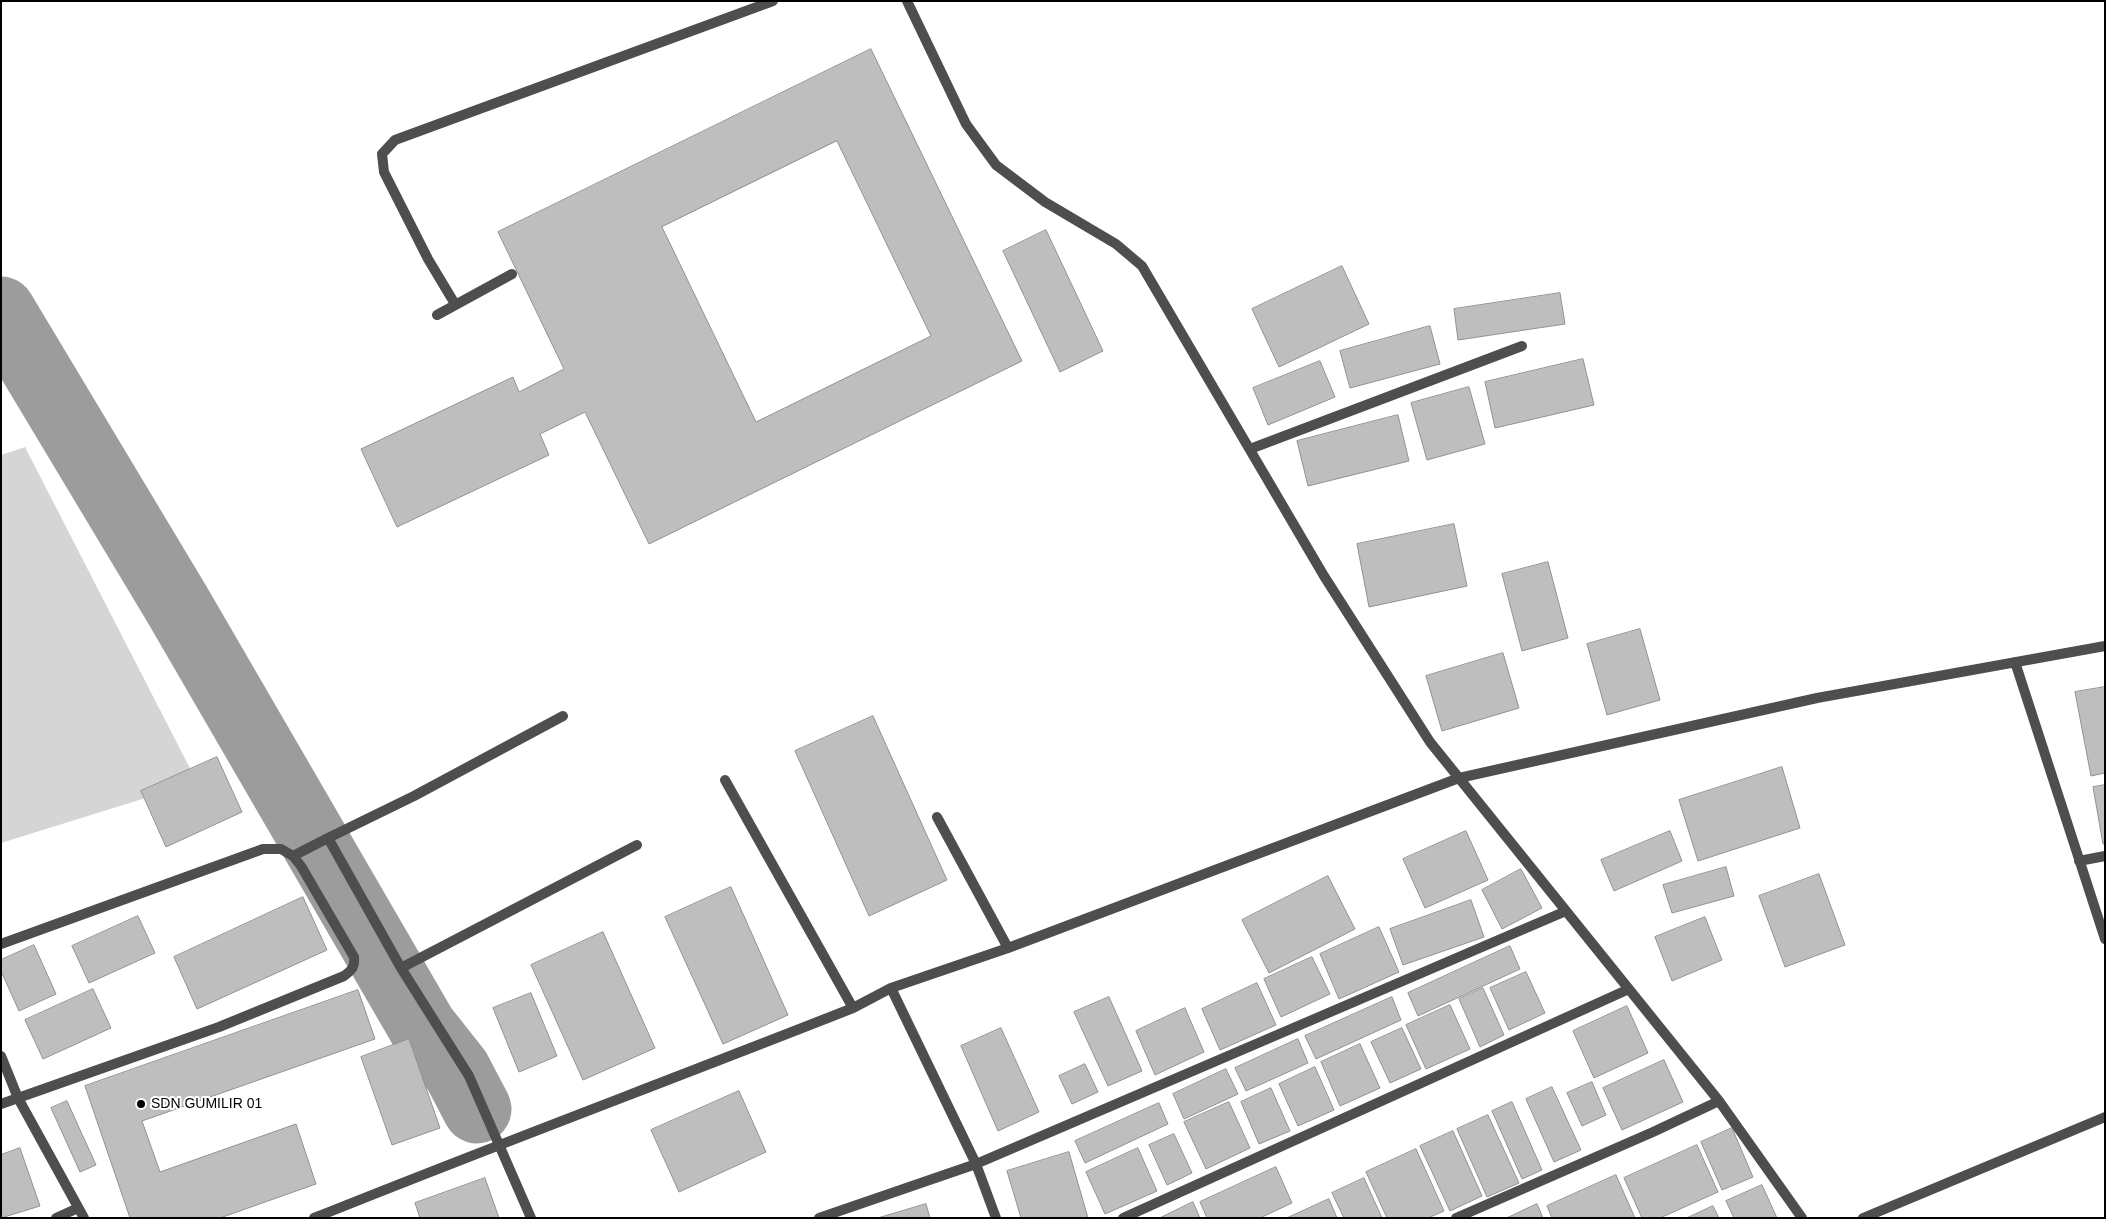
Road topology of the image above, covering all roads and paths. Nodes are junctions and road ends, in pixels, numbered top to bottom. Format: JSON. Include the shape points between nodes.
{"nodes":[{"id":1,"x":773,"y":1,"type":"edge"},
{"id":2,"x":907,"y":1,"type":"edge"},
{"id":3,"x":512,"y":274,"type":"dead end"},
{"id":4,"x":455,"y":304,"type":"junction"},
{"id":5,"x":437,"y":315,"type":"dead end"},
{"id":6,"x":1522,"y":346,"type":"dead end"},
{"id":7,"x":1250,"y":449,"type":"junction"},
{"id":8,"x":2105,"y":646,"type":"edge"},
{"id":9,"x":2015,"y":662,"type":"junction"},
{"id":10,"x":563,"y":716,"type":"dead end"},
{"id":11,"x":1459,"y":778,"type":"junction"},
{"id":12,"x":724,"y":780,"type":"dead end"},
{"id":13,"x":937,"y":817,"type":"dead end"},
{"id":14,"x":323,"y":841,"type":"junction"},
{"id":15,"x":637,"y":845,"type":"dead end"},
{"id":16,"x":293,"y":856,"type":"junction"},
{"id":17,"x":2105,"y":856,"type":"edge"},
{"id":18,"x":2079,"y":861,"type":"junction"},
{"id":19,"x":1566,"y":911,"type":"junction"},
{"id":20,"x":2105,"y":939,"type":"edge"},
{"id":21,"x":1,"y":944,"type":"edge"},
{"id":22,"x":1008,"y":948,"type":"junction"},
{"id":23,"x":401,"y":968,"type":"junction"},
{"id":24,"x":891,"y":988,"type":"junction"},
{"id":25,"x":1629,"y":989,"type":"junction"},
{"id":26,"x":853,"y":1008,"type":"junction"},
{"id":27,"x":1,"y":1056,"type":"edge"},
{"id":28,"x":18,"y":1098,"type":"junction"},
{"id":29,"x":1718,"y":1101,"type":"junction"},
{"id":30,"x":1,"y":1104,"type":"edge"},
{"id":31,"x":2105,"y":1117,"type":"edge"},
{"id":32,"x":498,"y":1144,"type":"junction"},
{"id":33,"x":976,"y":1164,"type":"junction"},
{"id":34,"x":78,"y":1208,"type":"junction"},
{"id":35,"x":56,"y":1218,"type":"edge"},
{"id":36,"x":84,"y":1218,"type":"edge"},
{"id":37,"x":314,"y":1218,"type":"edge"},
{"id":38,"x":531,"y":1218,"type":"edge"},
{"id":39,"x":818,"y":1218,"type":"edge"},
{"id":40,"x":996,"y":1218,"type":"edge"},
{"id":41,"x":1123,"y":1218,"type":"edge"},
{"id":42,"x":1456,"y":1218,"type":"edge"},
{"id":43,"x":1802,"y":1218,"type":"edge"},
{"id":44,"x":1863,"y":1218,"type":"edge"}],
"edges":[{"from":1,"to":4,"type":"street","via":[[395,140],[382,154],[384,172]]},
{"from":2,"to":7,"type":"street","via":[[966,124],[996,165],[1045,202],[1116,244],[1142,266]]},
{"from":3,"to":4,"type":"street"},
{"from":4,"to":5,"type":"street"},
{"from":6,"to":7,"type":"street"},
{"from":7,"to":11,"type":"street","via":[[1324,576],[1430,742]]},
{"from":8,"to":9,"type":"street"},
{"from":9,"to":11,"type":"street","via":[[1817,698]]},
{"from":9,"to":18,"type":"street"},
{"from":10,"to":14,"type":"street"},
{"from":11,"to":19,"type":"street"},
{"from":11,"to":22,"type":"street"},
{"from":12,"to":26,"type":"street"},
{"from":13,"to":22,"type":"street"},
{"from":14,"to":16,"type":"street"},
{"from":14,"to":23,"type":"street"},
{"from":15,"to":23,"type":"street"},
{"from":16,"to":21,"type":"street","via":[[281,848],[263,849]]},
{"from":16,"to":28,"type":"street","via":[[354,957],[351,970],[344,976],[219,1027]]},
{"from":17,"to":18,"type":"street"},
{"from":18,"to":20,"type":"street"},
{"from":19,"to":25,"type":"street"},
{"from":19,"to":33,"type":"street"},
{"from":22,"to":24,"type":"street"},
{"from":23,"to":32,"type":"street","via":[[470,1076]]},
{"from":24,"to":26,"type":"street"},
{"from":24,"to":33,"type":"street"},
{"from":25,"to":29,"type":"street"},
{"from":25,"to":41,"type":"street"},
{"from":26,"to":32,"type":"street","via":[[610,1104]]},
{"from":27,"to":28,"type":"street"},
{"from":28,"to":30,"type":"street"},
{"from":28,"to":34,"type":"street"},
{"from":29,"to":42,"type":"street"},
{"from":29,"to":43,"type":"street"},
{"from":31,"to":44,"type":"street"},
{"from":32,"to":37,"type":"street"},
{"from":32,"to":38,"type":"street"},
{"from":33,"to":39,"type":"street"},
{"from":33,"to":40,"type":"street"},
{"from":34,"to":35,"type":"street"},
{"from":34,"to":36,"type":"street"}]}
